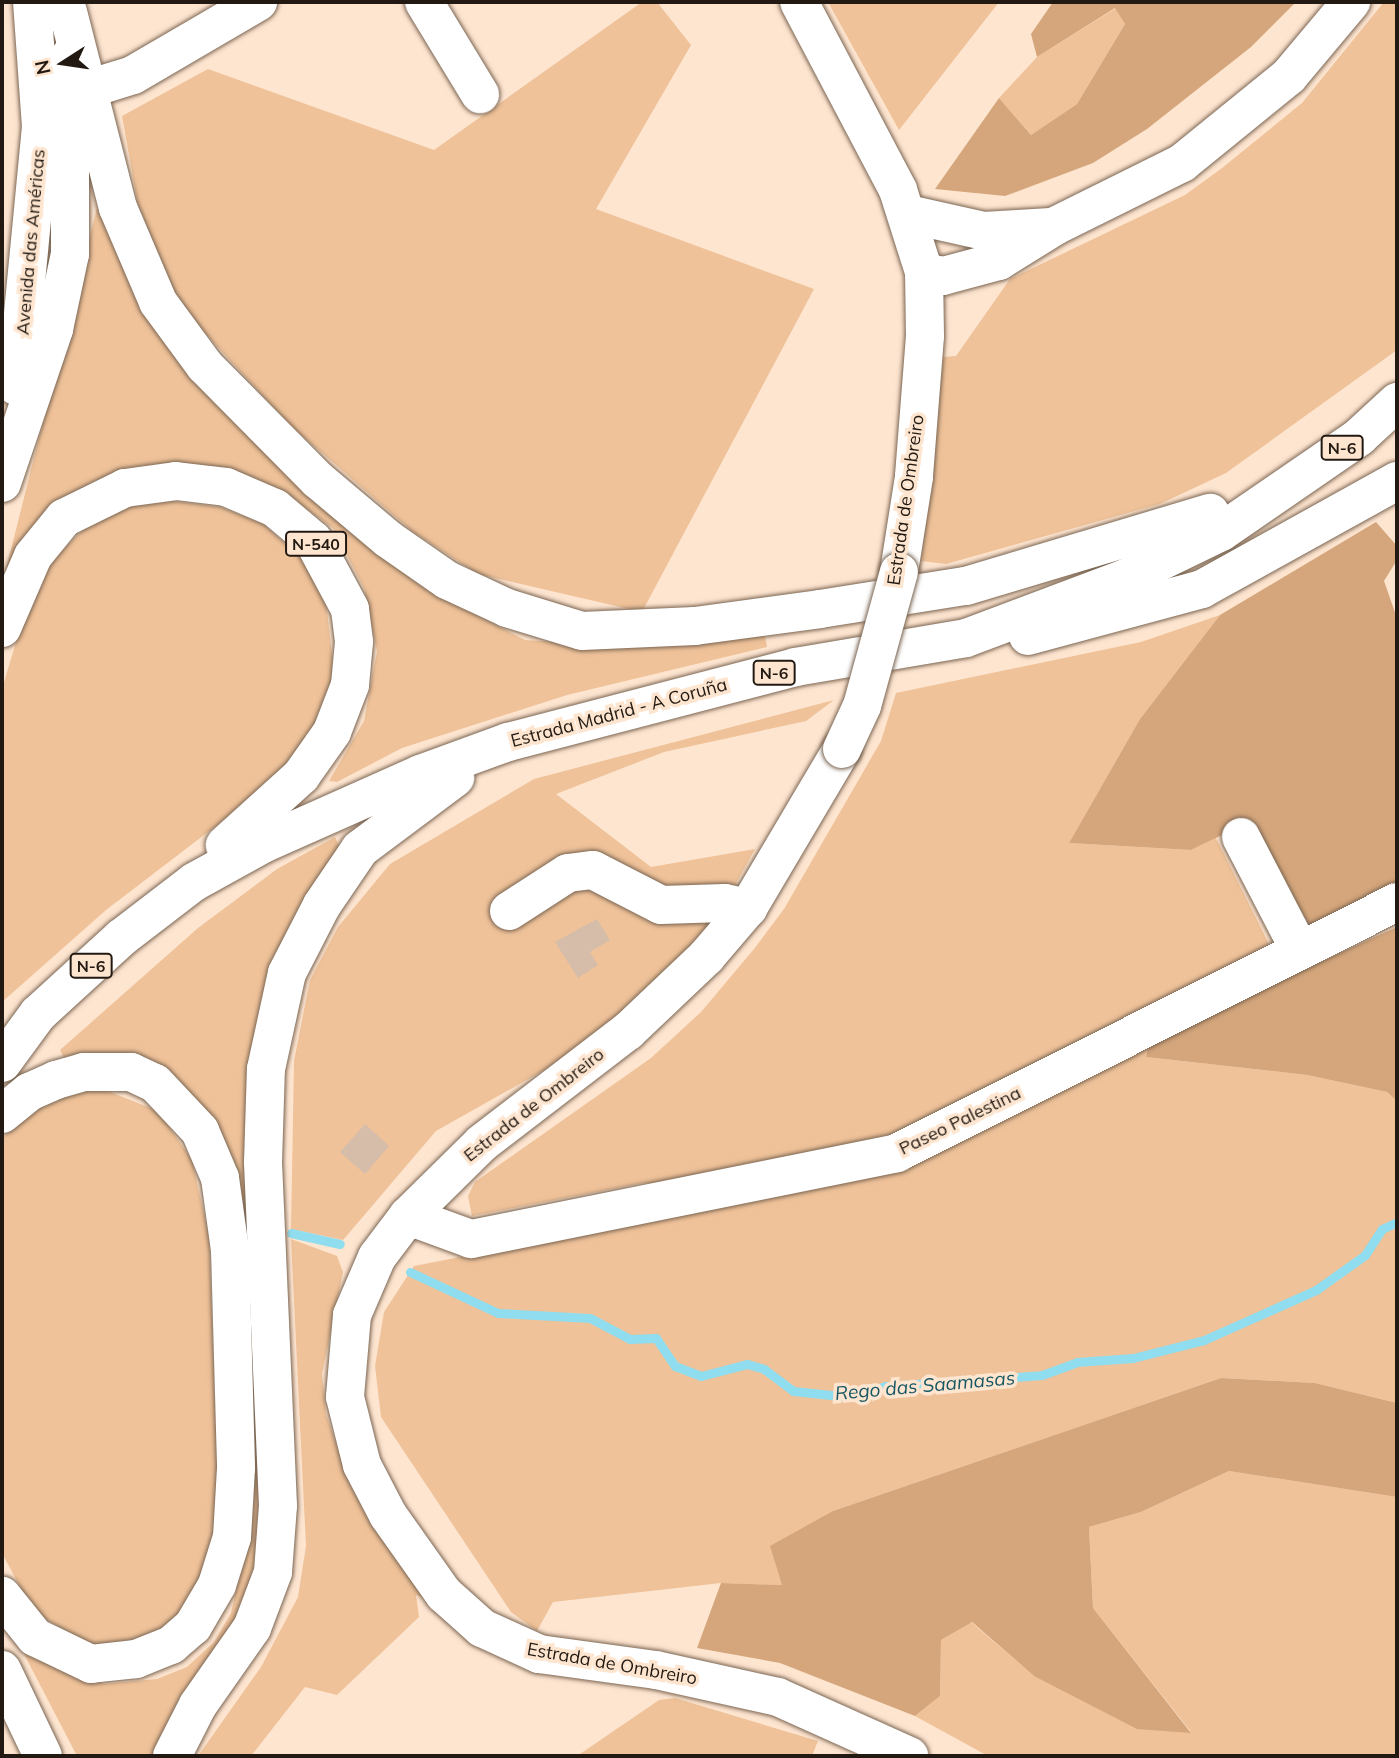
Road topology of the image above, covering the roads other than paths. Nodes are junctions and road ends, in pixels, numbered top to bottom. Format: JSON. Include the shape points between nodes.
{"nodes":[{"id":1,"x":32,"y":2,"type":"edge"},
{"id":2,"x":258,"y":2,"type":"edge"},
{"id":3,"x":424,"y":2,"type":"edge"},
{"id":4,"x":799,"y":2,"type":"edge"},
{"id":5,"x":1351,"y":2,"type":"edge"},
{"id":6,"x":67,"y":7,"type":"edge"},
{"id":7,"x":88,"y":89,"type":"junction"},
{"id":8,"x":481,"y":94,"type":"dead end"},
{"id":9,"x":908,"y":214,"type":"junction"},
{"id":10,"x":992,"y":246,"type":"junction"},
{"id":11,"x":923,"y":267,"type":"junction"},
{"id":12,"x":16,"y":268,"type":"edge"},
{"id":13,"x":925,"y":336,"type":"junction"},
{"id":14,"x":1397,"y":402,"type":"edge"},
{"id":15,"x":20,"y":429,"type":"junction"},
{"id":16,"x":1397,"y":481,"type":"edge"},
{"id":17,"x":2,"y":482,"type":"edge"},
{"id":18,"x":1281,"y":486,"type":"junction"},
{"id":19,"x":2,"y":628,"type":"edge"},
{"id":20,"x":966,"y":638,"type":"junction"},
{"id":21,"x":508,"y":742,"type":"junction"},
{"id":22,"x":1241,"y":837,"type":"dead end"},
{"id":23,"x":194,"y":882,"type":"junction"},
{"id":24,"x":1397,"y":902,"type":"edge"},
{"id":25,"x":748,"y":908,"type":"junction"},
{"id":26,"x":509,"y":912,"type":"dead end"},
{"id":27,"x":1300,"y":951,"type":"junction"},
{"id":28,"x":2,"y":1063,"type":"edge"},
{"id":29,"x":2,"y":1114,"type":"edge"},
{"id":30,"x":408,"y":1216,"type":"junction"},
{"id":31,"x":2,"y":1596,"type":"edge"},
{"id":32,"x":2,"y":1670,"type":"edge"},
{"id":33,"x":42,"y":1755,"type":"edge"},
{"id":34,"x":172,"y":1756,"type":"edge"},
{"id":35,"x":909,"y":1756,"type":"edge"}],
"edges":[{"from":1,"to":12,"type":"main road","name":"Avenida das Américas","via":[[41,127]]},
{"from":2,"to":7,"type":"main road","via":[[133,75]]},
{"from":3,"to":8,"type":"main road"},
{"from":4,"to":9,"type":"main road","name":"Estrada de Ombreiro"},
{"from":5,"to":10,"type":"main road","via":[[1289,76],[1182,163],[1055,226]]},
{"from":6,"to":7,"type":"main road"},
{"from":6,"to":15,"type":"main road","name":"Avenida das Américas","via":[[73,127],[70,254],[54,329]]},
{"from":7,"to":18,"type":"main road","via":[[118,208],[158,302],[205,366],[318,480],[388,539],[447,580],[507,608],[582,631],[695,626],[966,586],[1158,532]]},
{"from":9,"to":10,"type":"main road"},
{"from":9,"to":11,"type":"main road","name":"Estrada de Ombreiro"},
{"from":10,"to":11,"type":"main road","via":[[943,276]]},
{"from":10,"to":13,"type":"main road"},
{"from":11,"to":13,"type":"main road","name":"Estrada de Ombreiro"},
{"from":12,"to":15,"type":"main road","via":[[44,278],[46,295]]},
{"from":12,"to":17,"type":"main road","name":"Avenida das Américas"},
{"from":13,"to":25,"type":"main road","name":"Estrada de Ombreiro","bridge":true,"via":[[899,572],[862,706],[842,749]]},
{"from":14,"to":18,"type":"main road","name":"Estrada Madrid - A Coruña","number":"N-6","via":[[1359,437]]},
{"from":15,"to":17,"type":"main road","name":"Avenida das Américas"},
{"from":16,"to":20,"type":"main road","via":[[1202,589],[1037,636]]},
{"from":18,"to":20,"type":"main road","name":"Estrada Madrid - A Coruña","number":"N-6","via":[[1221,531],[1128,578]]},
{"from":19,"to":23,"type":"main road","number":"N-540","via":[[33,556],[64,518],[125,488],[176,481],[226,486],[275,508],[313,540],[345,594],[353,626],[354,660],[341,710],[301,776],[258,820],[232,836]]},
{"from":20,"to":21,"type":"main road","name":"Estrada Madrid - A Coruña","number":"N-6","via":[[795,667]]},
{"from":21,"to":23,"type":"main road","name":"Estrada Madrid - A Coruña","number":"N-6","via":[[408,779]]},
{"from":21,"to":34,"type":"main road","via":[[360,849],[322,905],[287,973],[266,1069],[263,1162],[278,1506],[273,1572],[253,1628],[198,1705]]},
{"from":22,"to":27,"type":"main road"},
{"from":23,"to":28,"type":"main road","name":"Estrada Madrid - A Coruña","number":"N-6","via":[[38,1014]]},
{"from":24,"to":27,"type":"main road","name":"Paseo Palestina"},
{"from":25,"to":26,"type":"main road","via":[[725,903],[661,905],[593,870],[568,873]]},
{"from":25,"to":30,"type":"main road","name":"Estrada de Ombreiro","via":[[655,1008],[490,1136]]},
{"from":27,"to":30,"type":"main road","name":"Paseo Palestina","via":[[897,1153],[471,1240]]},
{"from":29,"to":31,"type":"main road","via":[[29,1092],[56,1080],[84,1072],[131,1072],[155,1083],[200,1131],[219,1178],[230,1250],[236,1468],[232,1537],[217,1585],[193,1626],[171,1645],[136,1659],[91,1664],[65,1656],[35,1637]]},
{"from":30,"to":35,"type":"main road","name":"Estrada de Ombreiro","via":[[377,1257],[352,1315],[345,1397],[373,1490],[444,1594],[481,1628],[516,1647],[778,1697]]},
{"from":32,"to":33,"type":"main road"}]}
